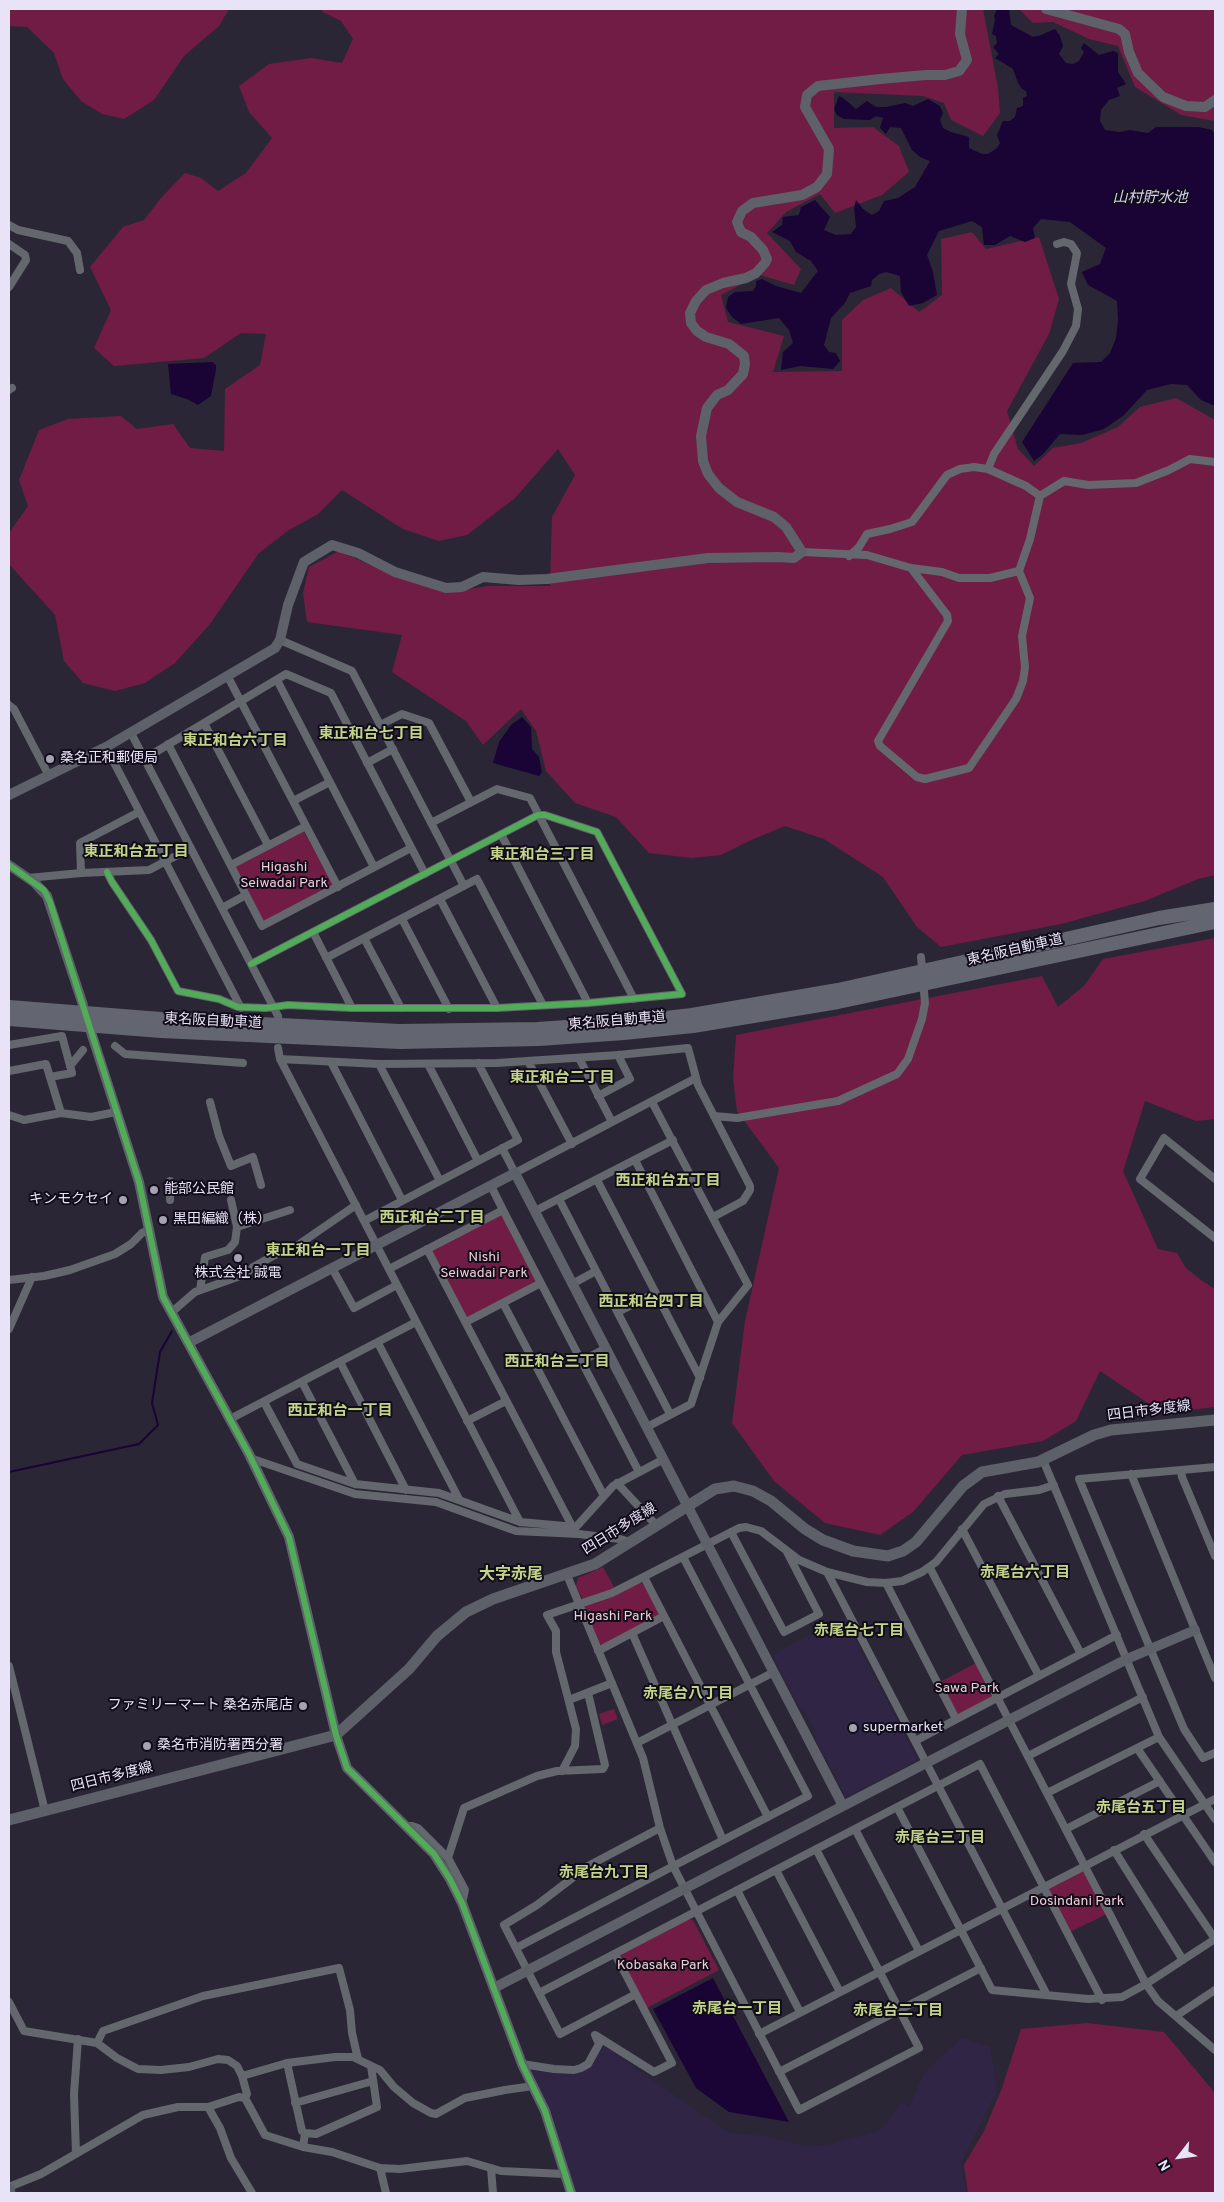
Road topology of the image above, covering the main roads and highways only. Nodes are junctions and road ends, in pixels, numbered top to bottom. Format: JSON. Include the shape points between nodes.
{"nodes":[{"id":1,"x":1215,"y":904,"type":"edge"},
{"id":2,"x":1215,"y":909,"type":"edge"},
{"id":3,"x":1159,"y":918,"type":"junction"},
{"id":4,"x":1211,"y":923,"type":"edge"},
{"id":5,"x":9,"y":1007,"type":"edge"},
{"id":6,"x":9,"y":1019,"type":"edge"},
{"id":7,"x":1215,"y":1420,"type":"edge"},
{"id":8,"x":9,"y":1820,"type":"edge"},
{"id":9,"x":9,"y":2188,"type":"edge"},
{"id":10,"x":10,"y":2193,"type":"edge"}],
"edges":[{"from":1,"to":3,"type":"highway"},
{"from":2,"to":3,"type":"highway","name":"東名阪自動車道"},
{"from":3,"to":5,"type":"highway","name":"東名阪自動車道","via":[[838,990],[622,1023],[529,1029],[400,1031],[160,1020]]},
{"from":4,"to":6,"type":"highway","name":"東名阪自動車道","via":[[838,1002],[693,1026],[624,1033],[400,1042],[161,1031]]},
{"from":7,"to":8,"type":"main road","name":"四日市多度線","via":[[1103,1432],[1043,1460],[990,1469],[975,1475],[916,1542],[888,1556],[853,1551],[823,1540],[762,1495],[742,1488],[725,1486],[715,1489],[595,1564],[493,1599],[466,1612],[437,1636],[410,1669],[336,1736]]},
{"from":9,"to":10,"type":"main road"}]}
